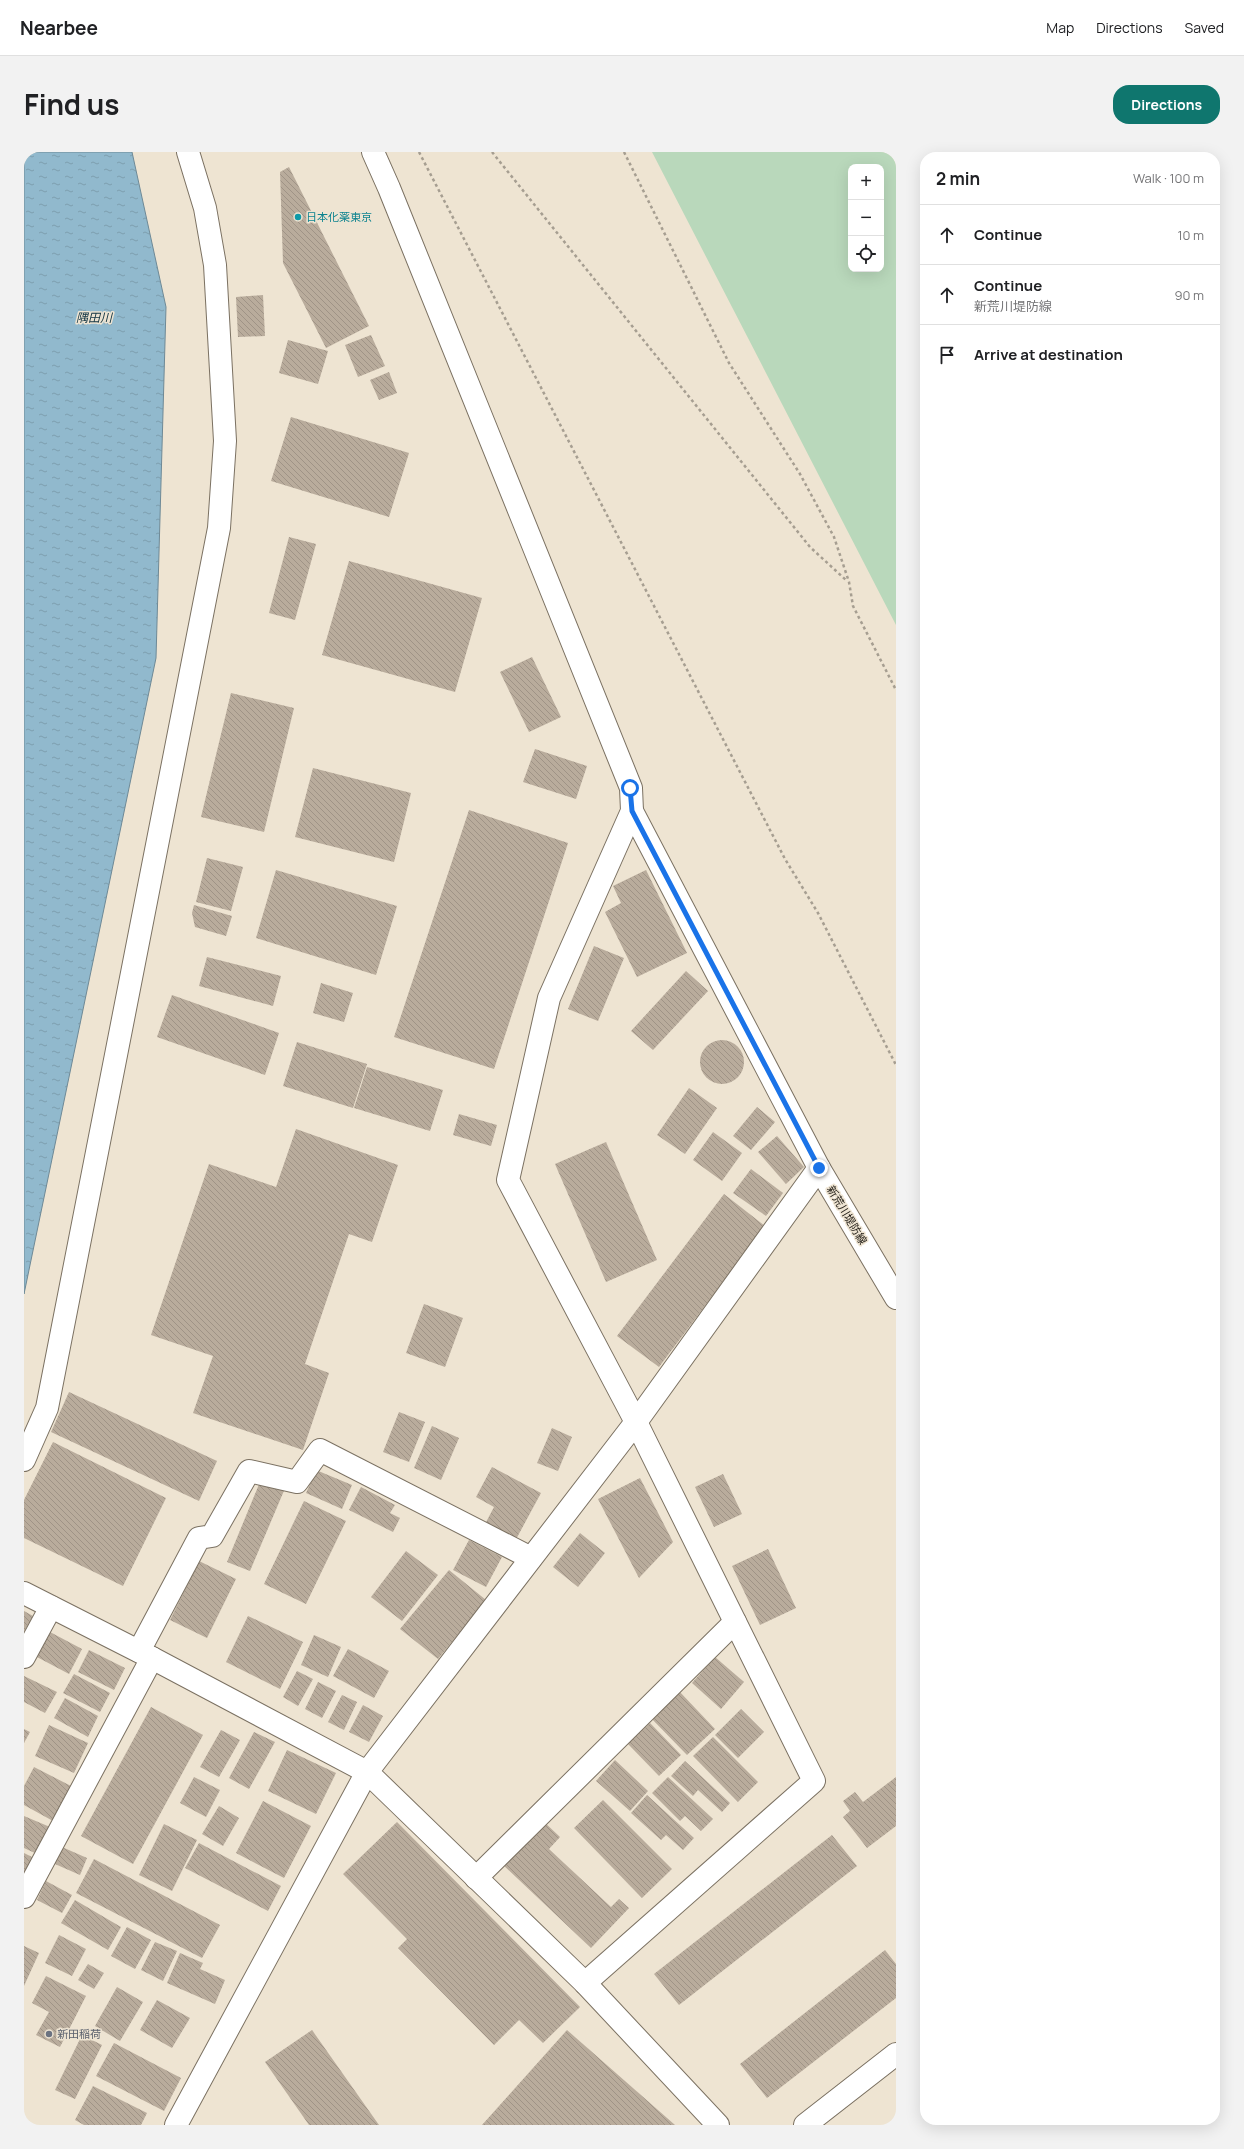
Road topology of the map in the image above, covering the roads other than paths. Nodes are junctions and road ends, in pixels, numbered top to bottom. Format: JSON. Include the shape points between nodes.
{"nodes":[{"id":1,"x":188,"y":152,"type":"edge"},
{"id":2,"x":373,"y":152,"type":"edge"},
{"id":3,"x":632,"y":811,"type":"junction"},
{"id":4,"x":819,"y":1168,"type":"junction"},
{"id":5,"x":896,"y":1298,"type":"edge"},
{"id":6,"x":636,"y":1422,"type":"junction"},
{"id":7,"x":24,"y":1460,"type":"edge"},
{"id":8,"x":531,"y":1558,"type":"junction"},
{"id":9,"x":24,"y":1593,"type":"edge"},
{"id":10,"x":51,"y":1607,"type":"junction"},
{"id":11,"x":735,"y":1622,"type":"junction"},
{"id":12,"x":146,"y":1654,"type":"junction"},
{"id":13,"x":24,"y":1657,"type":"edge"},
{"id":14,"x":367,"y":1772,"type":"junction"},
{"id":15,"x":476,"y":1878,"type":"junction"},
{"id":16,"x":24,"y":1897,"type":"edge"},
{"id":17,"x":585,"y":1983,"type":"junction"},
{"id":18,"x":896,"y":2054,"type":"edge"},
{"id":19,"x":176,"y":2125,"type":"edge"},
{"id":20,"x":718,"y":2125,"type":"edge"},
{"id":21,"x":805,"y":2125,"type":"edge"}],
"edges":[{"from":1,"to":7,"type":"street","via":[[205,208],[215,265],[225,441],[219,528],[47,1408]]},
{"from":2,"to":3,"type":"street","via":[[628,780]]},
{"from":3,"to":4,"type":"street","name":"新荒川堤防線"},
{"from":3,"to":6,"type":"street","via":[[549,998],[508,1180]]},
{"from":4,"to":5,"type":"street","name":"新荒川堤防線"},
{"from":4,"to":6,"type":"street"},
{"from":6,"to":8,"type":"street"},
{"from":6,"to":11,"type":"street"},
{"from":8,"to":12,"type":"street","via":[[320,1450],[297,1482],[249,1471],[212,1536],[199,1538]]},
{"from":8,"to":14,"type":"street"},
{"from":9,"to":10,"type":"street"},
{"from":10,"to":12,"type":"street"},
{"from":10,"to":13,"type":"street"},
{"from":11,"to":15,"type":"street"},
{"from":11,"to":17,"type":"street","via":[[814,1782]]},
{"from":12,"to":14,"type":"street"},
{"from":12,"to":16,"type":"street"},
{"from":14,"to":15,"type":"street"},
{"from":14,"to":19,"type":"street"},
{"from":15,"to":17,"type":"street"},
{"from":17,"to":20,"type":"street"},
{"from":18,"to":21,"type":"street"}]}
